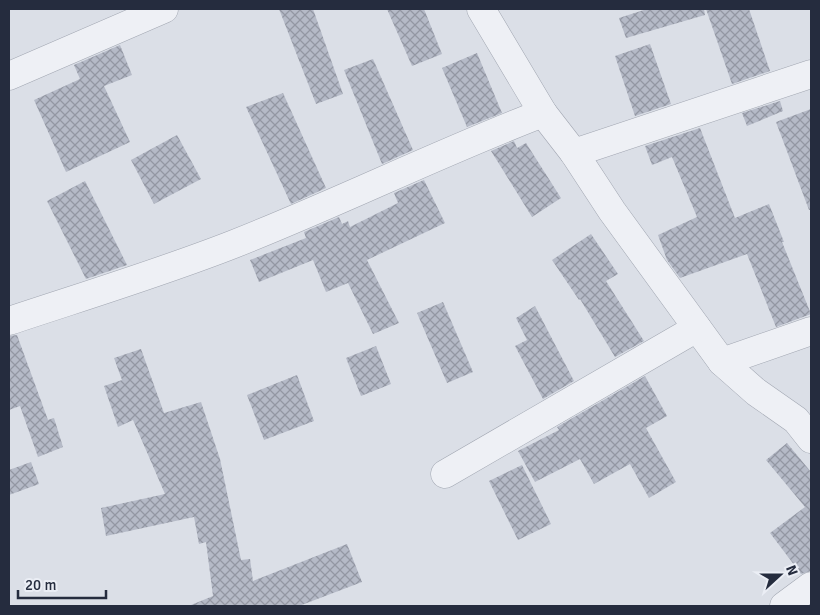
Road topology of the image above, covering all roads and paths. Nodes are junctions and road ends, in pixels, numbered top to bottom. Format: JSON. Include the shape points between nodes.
{"nodes":[{"id":1,"x":164,"y":9,"type":"edge"},
{"id":2,"x":481,"y":9,"type":"edge"},
{"id":3,"x":811,"y":74,"type":"edge"},
{"id":4,"x":9,"y":76,"type":"edge"},
{"id":5,"x":543,"y":112,"type":"junction"},
{"id":6,"x":574,"y":153,"type":"junction"},
{"id":7,"x":9,"y":320,"type":"edge"},
{"id":8,"x":697,"y":328,"type":"junction"},
{"id":9,"x":811,"y":332,"type":"edge"},
{"id":10,"x":722,"y":362,"type":"junction"},
{"id":11,"x":811,"y":439,"type":"edge"},
{"id":12,"x":444,"y":474,"type":"dead end"},
{"id":13,"x":811,"y":586,"type":"edge"},
{"id":14,"x":784,"y":606,"type":"edge"}],
"edges":[{"from":1,"to":4,"type":"street"},
{"from":2,"to":5,"type":"street"},
{"from":3,"to":6,"type":"street"},
{"from":5,"to":6,"type":"street"},
{"from":5,"to":7,"type":"street","via":[[234,244],[136,280]]},
{"from":6,"to":8,"type":"street"},
{"from":8,"to":10,"type":"street"},
{"from":8,"to":12,"type":"street"},
{"from":9,"to":10,"type":"street"},
{"from":10,"to":11,"type":"street","via":[[756,392],[796,420]]},
{"from":13,"to":14,"type":"street"}]}
